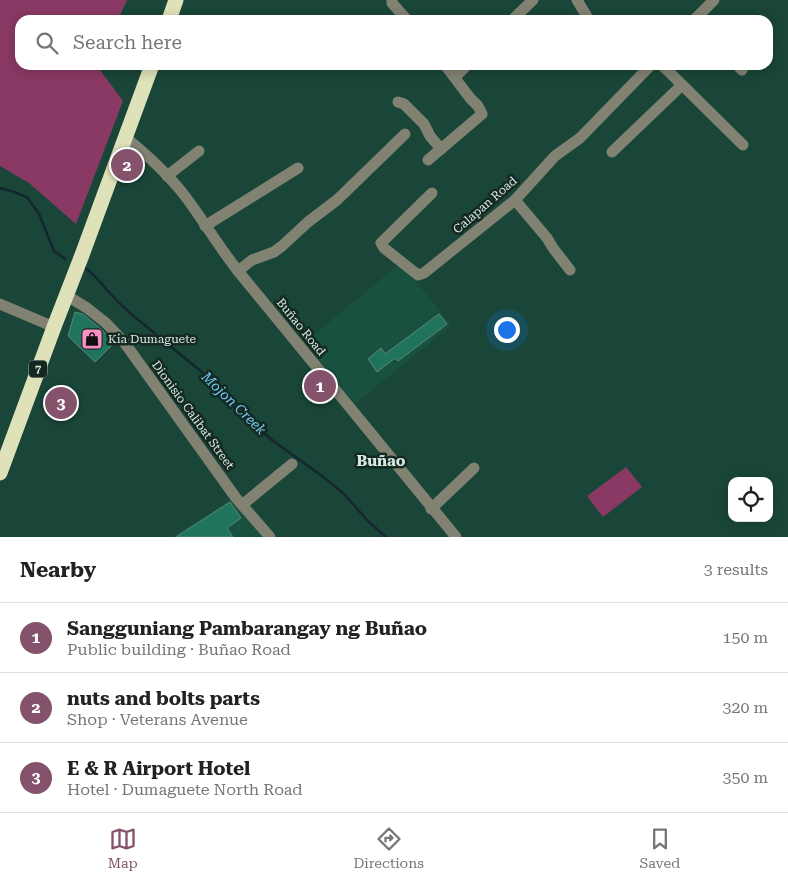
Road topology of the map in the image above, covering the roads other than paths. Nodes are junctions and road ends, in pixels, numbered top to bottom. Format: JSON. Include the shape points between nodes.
{"nodes":[{"id":1,"x":176,"y":0,"type":"edge"},
{"id":2,"x":392,"y":0,"type":"edge"},
{"id":3,"x":533,"y":0,"type":"edge"},
{"id":4,"x":577,"y":0,"type":"edge"},
{"id":5,"x":714,"y":0,"type":"edge"},
{"id":6,"x":171,"y":15,"type":"edge"},
{"id":7,"x":403,"y":15,"type":"edge"},
{"id":8,"x":517,"y":15,"type":"edge"},
{"id":9,"x":586,"y":15,"type":"edge"},
{"id":10,"x":699,"y":15,"type":"edge"},
{"id":11,"x":150,"y":70,"type":"edge"},
{"id":12,"x":450,"y":70,"type":"edge"},
{"id":13,"x":461,"y":70,"type":"edge"},
{"id":14,"x":642,"y":70,"type":"edge"},
{"id":15,"x":667,"y":70,"type":"edge"},
{"id":16,"x":455,"y":77,"type":"junction"},
{"id":17,"x":682,"y":85,"type":"junction"},
{"id":18,"x":398,"y":102,"type":"dead end"},
{"id":19,"x":405,"y":134,"type":"dead end"},
{"id":20,"x":125,"y":137,"type":"junction"},
{"id":21,"x":743,"y":146,"type":"dead end"},
{"id":22,"x":441,"y":149,"type":"junction"},
{"id":23,"x":199,"y":151,"type":"dead end"},
{"id":24,"x":612,"y":152,"type":"dead end"},
{"id":25,"x":428,"y":160,"type":"dead end"},
{"id":26,"x":298,"y":168,"type":"dead end"},
{"id":27,"x":167,"y":176,"type":"junction"},
{"id":28,"x":432,"y":193,"type":"dead end"},
{"id":29,"x":515,"y":200,"type":"junction"},
{"id":30,"x":205,"y":226,"type":"junction"},
{"id":31,"x":570,"y":270,"type":"dead end"},
{"id":32,"x":238,"y":271,"type":"junction"},
{"id":33,"x":66,"y":295,"type":"junction"},
{"id":34,"x":0,"y":304,"type":"edge"},
{"id":35,"x":54,"y":327,"type":"junction"},
{"id":36,"x":292,"y":464,"type":"dead end"},
{"id":37,"x":474,"y":468,"type":"dead end"},
{"id":38,"x":0,"y":473,"type":"edge"},
{"id":39,"x":242,"y":505,"type":"junction"},
{"id":40,"x":431,"y":509,"type":"junction"},
{"id":41,"x":270,"y":537,"type":"edge"},
{"id":42,"x":456,"y":537,"type":"edge"}],
"edges":[{"from":1,"to":6,"type":"highway"},
{"from":2,"to":7,"type":"street"},
{"from":3,"to":8,"type":"street"},
{"from":4,"to":9,"type":"street"},
{"from":5,"to":10,"type":"street"},
{"from":11,"to":20,"type":"highway","number":"7"},
{"from":12,"to":16,"type":"street"},
{"from":13,"to":16,"type":"street"},
{"from":14,"to":29,"type":"street","name":"Calapan Road","via":[[580,138],[555,156]]},
{"from":15,"to":17,"type":"street"},
{"from":16,"to":22,"type":"street","via":[[482,114]]},
{"from":17,"to":21,"type":"street"},
{"from":17,"to":24,"type":"street"},
{"from":18,"to":22,"type":"street","via":[[424,124]]},
{"from":19,"to":32,"type":"street","via":[[337,200],[282,246],[252,260]]},
{"from":20,"to":27,"type":"street","name":"Buñao Road"},
{"from":20,"to":33,"type":"highway","number":"7"},
{"from":22,"to":25,"type":"street"},
{"from":23,"to":27,"type":"street"},
{"from":26,"to":30,"type":"street"},
{"from":27,"to":30,"type":"street","name":"Buñao Road"},
{"from":28,"to":29,"type":"street","name":"Calapan Road","via":[[381,243],[418,275]]},
{"from":29,"to":31,"type":"street"},
{"from":30,"to":32,"type":"street","name":"Buñao Road"},
{"from":32,"to":40,"type":"street","name":"Buñao Road"},
{"from":33,"to":35,"type":"highway","number":"7"},
{"from":33,"to":39,"type":"street","name":"Dionisio Calibat Street","via":[[106,323],[124,342]]},
{"from":34,"to":35,"type":"street"},
{"from":35,"to":38,"type":"highway","number":"7"},
{"from":36,"to":39,"type":"street"},
{"from":37,"to":40,"type":"street"},
{"from":39,"to":41,"type":"street","name":"Dionisio Calibat Street"},
{"from":40,"to":42,"type":"street","name":"Buñao Road"}]}
